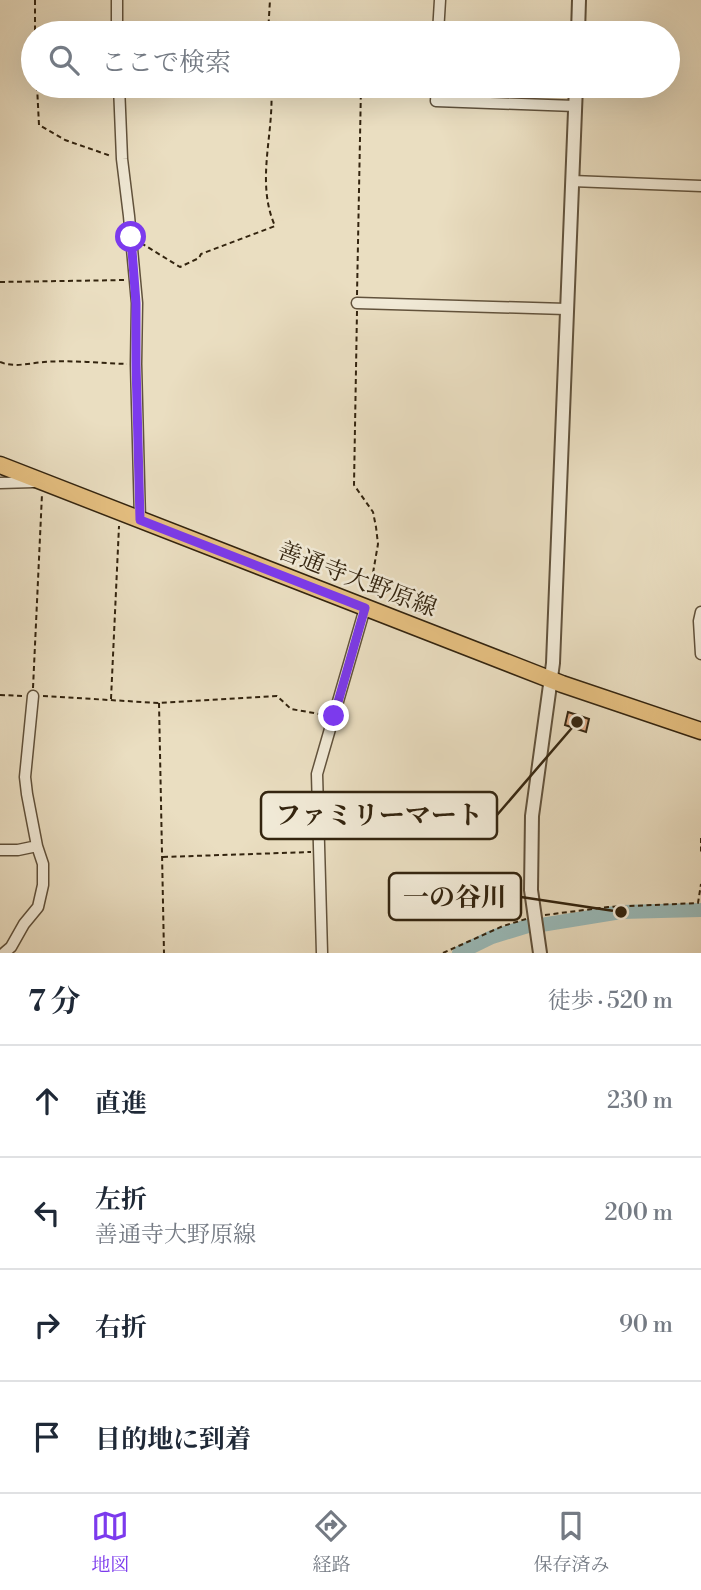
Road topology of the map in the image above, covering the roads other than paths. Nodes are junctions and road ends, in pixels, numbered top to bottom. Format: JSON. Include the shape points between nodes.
{"nodes":[{"id":1,"x":117,"y":0,"type":"edge"},
{"id":2,"x":440,"y":0,"type":"edge"},
{"id":3,"x":579,"y":0,"type":"edge"},
{"id":4,"x":117,"y":21,"type":"edge"},
{"id":5,"x":439,"y":21,"type":"edge"},
{"id":6,"x":578,"y":21,"type":"edge"},
{"id":7,"x":118,"y":98,"type":"edge"},
{"id":8,"x":436,"y":98,"type":"edge"},
{"id":9,"x":575,"y":98,"type":"edge"},
{"id":10,"x":575,"y":106,"type":"junction"},
{"id":11,"x":572,"y":181,"type":"junction"},
{"id":12,"x":701,"y":186,"type":"edge"},
{"id":13,"x":357,"y":303,"type":"road end"},
{"id":14,"x":566,"y":309,"type":"junction"},
{"id":15,"x":0,"y":465,"type":"edge"},
{"id":16,"x":43,"y":481,"type":"junction"},
{"id":17,"x":0,"y":482,"type":"edge"},
{"id":18,"x":140,"y":520,"type":"junction"},
{"id":19,"x":365,"y":608,"type":"junction"},
{"id":20,"x":701,"y":612,"type":"edge"},
{"id":21,"x":701,"y":654,"type":"edge"},
{"id":22,"x":551,"y":680,"type":"junction"},
{"id":23,"x":33,"y":696,"type":"road end"},
{"id":24,"x":701,"y":731,"type":"edge"},
{"id":25,"x":37,"y":846,"type":"junction"},
{"id":26,"x":0,"y":850,"type":"edge"},
{"id":27,"x":4,"y":953,"type":"edge"},
{"id":28,"x":322,"y":953,"type":"edge"},
{"id":29,"x":540,"y":953,"type":"edge"}],
"edges":[{"from":1,"to":4,"type":"street"},
{"from":2,"to":5,"type":"street"},
{"from":3,"to":6,"type":"street"},
{"from":7,"to":18,"type":"street","via":[[136,303]]},
{"from":8,"to":10,"type":"street"},
{"from":9,"to":10,"type":"street"},
{"from":10,"to":11,"type":"street"},
{"from":11,"to":12,"type":"street"},
{"from":11,"to":14,"type":"street"},
{"from":13,"to":14,"type":"street"},
{"from":14,"to":22,"type":"street"},
{"from":15,"to":16,"type":"main road","name":"善通寺大野原線"},
{"from":16,"to":17,"type":"street"},
{"from":16,"to":18,"type":"main road","name":"善通寺大野原線"},
{"from":18,"to":19,"type":"main road","name":"善通寺大野原線"},
{"from":19,"to":22,"type":"main road","name":"善通寺大野原線"},
{"from":19,"to":28,"type":"street","via":[[317,774]]},
{"from":20,"to":21,"type":"street"},
{"from":22,"to":24,"type":"main road","name":"善通寺大野原線"},
{"from":22,"to":29,"type":"street","via":[[532,816],[531,890]]},
{"from":23,"to":25,"type":"street","via":[[25,777]]},
{"from":25,"to":26,"type":"street"},
{"from":25,"to":27,"type":"street","via":[[43,864],[38,907]]}]}
